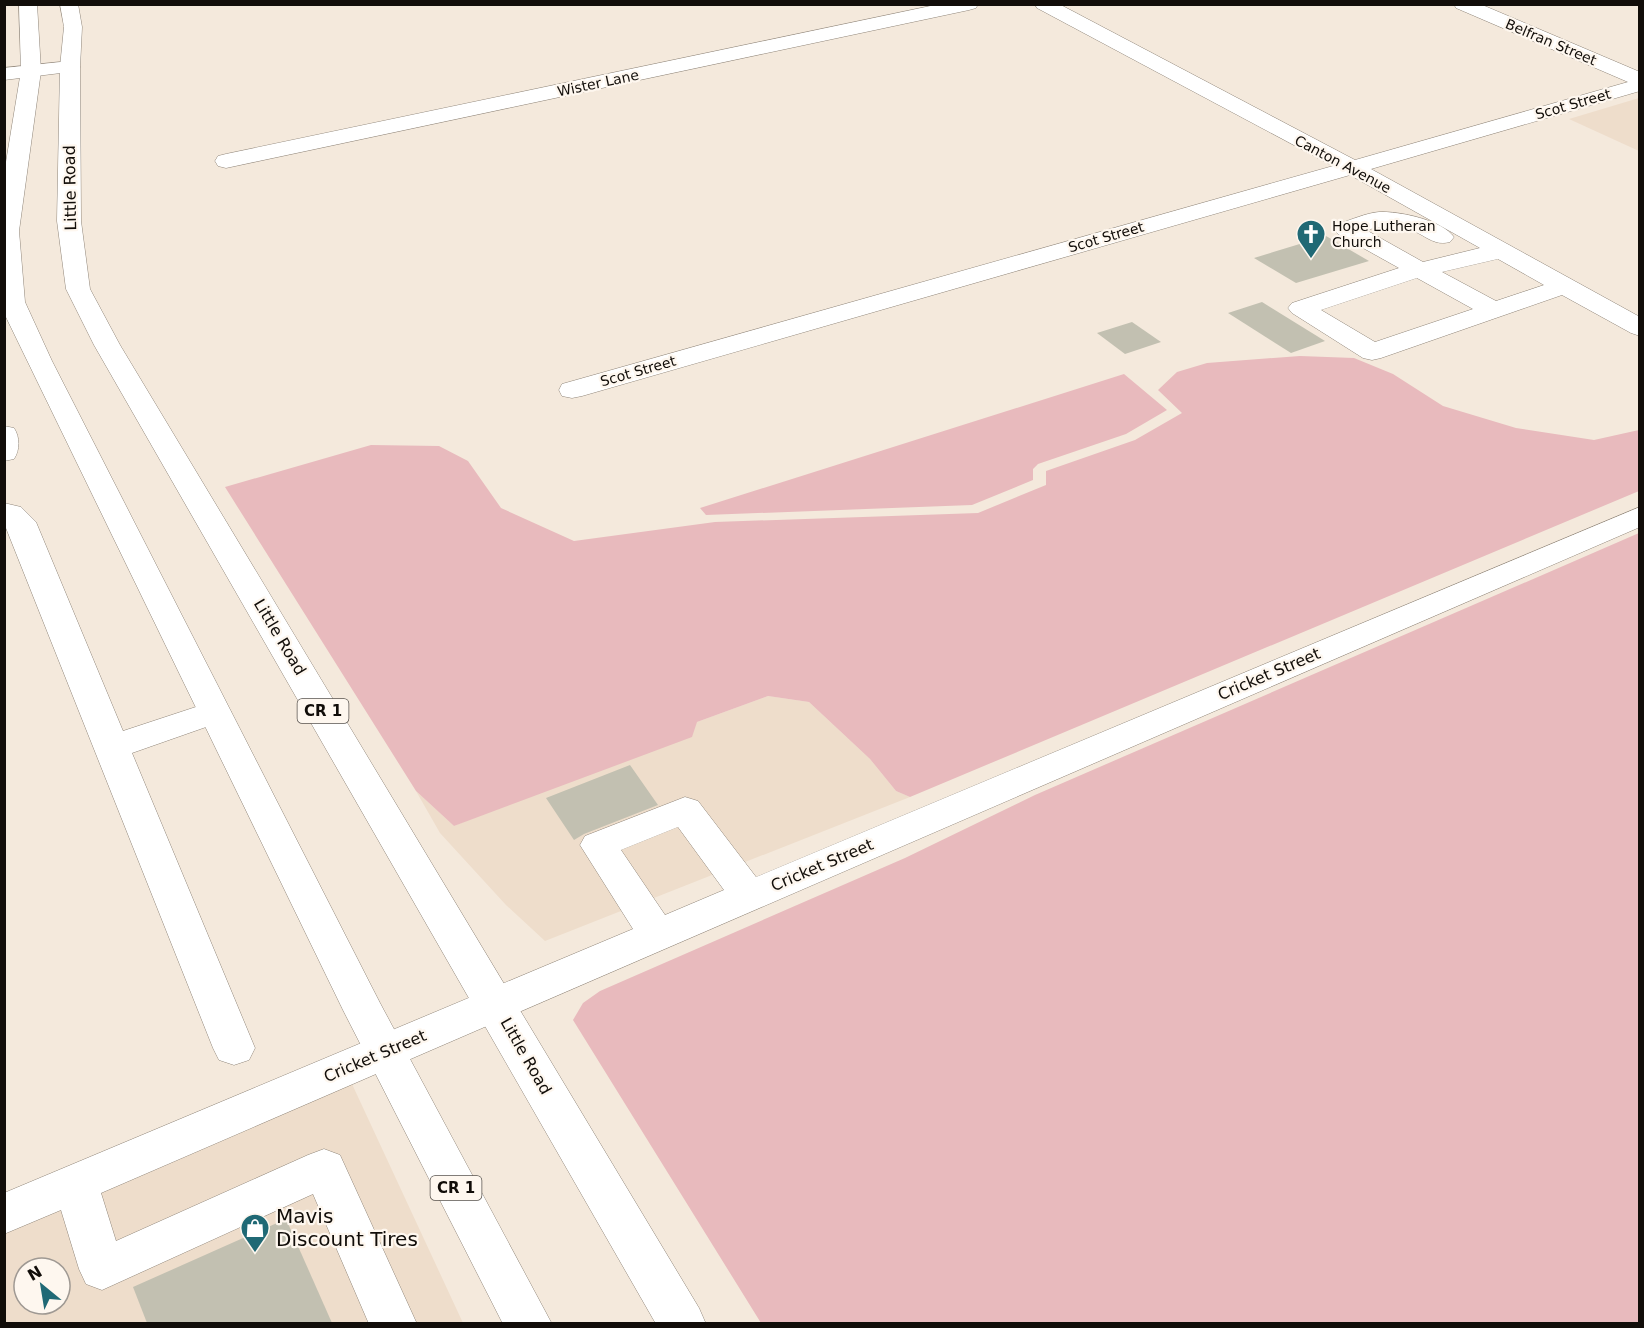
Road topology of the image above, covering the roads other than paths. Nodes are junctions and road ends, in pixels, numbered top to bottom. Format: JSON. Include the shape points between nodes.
{"nodes":[{"id":1,"x":28,"y":4,"type":"edge"},
{"id":2,"x":69,"y":4,"type":"edge"},
{"id":3,"x":969,"y":4,"type":"edge"},
{"id":4,"x":1044,"y":4,"type":"edge"},
{"id":5,"x":1463,"y":4,"type":"edge"},
{"id":6,"x":70,"y":68,"type":"junction"},
{"id":7,"x":31,"y":71,"type":"junction"},
{"id":8,"x":4,"y":74,"type":"edge"},
{"id":9,"x":1640,"y":80,"type":"edge"},
{"id":10,"x":1640,"y":86,"type":"edge"},
{"id":11,"x":226,"y":161,"type":"dead end"},
{"id":12,"x":1352,"y":167,"type":"junction"},
{"id":13,"x":1500,"y":251,"type":"junction"},
{"id":14,"x":1471,"y":257,"type":"junction"},
{"id":15,"x":1418,"y":270,"type":"junction"},
{"id":16,"x":1564,"y":286,"type":"junction"},
{"id":17,"x":1493,"y":310,"type":"junction"},
{"id":18,"x":1640,"y":328,"type":"edge"},
{"id":19,"x":572,"y":390,"type":"dead end"},
{"id":20,"x":4,"y":434,"type":"edge"},
{"id":21,"x":4,"y":453,"type":"edge"},
{"id":22,"x":4,"y":512,"type":"edge"},
{"id":23,"x":1640,"y":516,"type":"edge"},
{"id":24,"x":214,"y":712,"type":"junction"},
{"id":25,"x":112,"y":747,"type":"junction"},
{"id":26,"x":749,"y":896,"type":"junction"},
{"id":27,"x":658,"y":935,"type":"junction"},
{"id":28,"x":496,"y":1004,"type":"junction"},
{"id":29,"x":234,"y":1048,"type":"dead end"},
{"id":30,"x":386,"y":1052,"type":"junction"},
{"id":31,"x":75,"y":1184,"type":"junction"},
{"id":32,"x":4,"y":1214,"type":"edge"},
{"id":33,"x":393,"y":1323,"type":"edge"},
{"id":34,"x":528,"y":1323,"type":"edge"},
{"id":35,"x":682,"y":1323,"type":"edge"}],
"edges":[{"from":1,"to":7,"type":"street","number":"CR 1"},
{"from":2,"to":6,"type":"street","name":"Little Road","number":"CR 1","via":[[73,27]]},
{"from":3,"to":11,"type":"street","name":"Wister Lane"},
{"from":4,"to":12,"type":"street","name":"Canton Avenue"},
{"from":5,"to":9,"type":"street","name":"Belfran Street"},
{"from":6,"to":7,"type":"street"},
{"from":6,"to":28,"type":"street","name":"Little Road","number":"CR 1","via":[[69,221],[78,289],[107,345]]},
{"from":7,"to":8,"type":"street"},
{"from":7,"to":24,"type":"street","number":"CR 1","via":[[7,231],[12,302]]},
{"from":10,"to":12,"type":"street","name":"Scot Street"},
{"from":12,"to":13,"type":"street","name":"Canton Avenue"},
{"from":12,"to":19,"type":"street","name":"Scot Street"},
{"from":13,"to":14,"type":"street"},
{"from":13,"to":16,"type":"street","name":"Canton Avenue"},
{"from":14,"to":15,"type":"street"},
{"from":14,"to":15,"type":"street","via":[[1418,224],[1379,219],[1346,230]]},
{"from":15,"to":17,"type":"street"},
{"from":15,"to":17,"type":"street","via":[[1301,308],[1372,352]]},
{"from":16,"to":17,"type":"street"},
{"from":16,"to":18,"type":"street","name":"Canton Avenue"},
{"from":20,"to":21,"type":"street"},
{"from":22,"to":25,"type":"street","via":[[21,522]]},
{"from":23,"to":26,"type":"street","name":"Cricket Street"},
{"from":24,"to":25,"type":"street"},
{"from":24,"to":30,"type":"street","number":"CR 1"},
{"from":25,"to":29,"type":"street"},
{"from":26,"to":27,"type":"street","name":"Cricket Street"},
{"from":26,"to":27,"type":"street","via":[[685,810],[598,845]]},
{"from":27,"to":28,"type":"street","name":"Cricket Street"},
{"from":28,"to":30,"type":"street","name":"Cricket Street"},
{"from":28,"to":35,"type":"street","name":"Little Road","number":"CR 1"},
{"from":30,"to":31,"type":"street","name":"Cricket Street"},
{"from":30,"to":34,"type":"street","number":"CR 1"},
{"from":31,"to":32,"type":"street","name":"Cricket Street"},
{"from":31,"to":33,"type":"street","via":[[102,1269],[324,1168]]}]}
